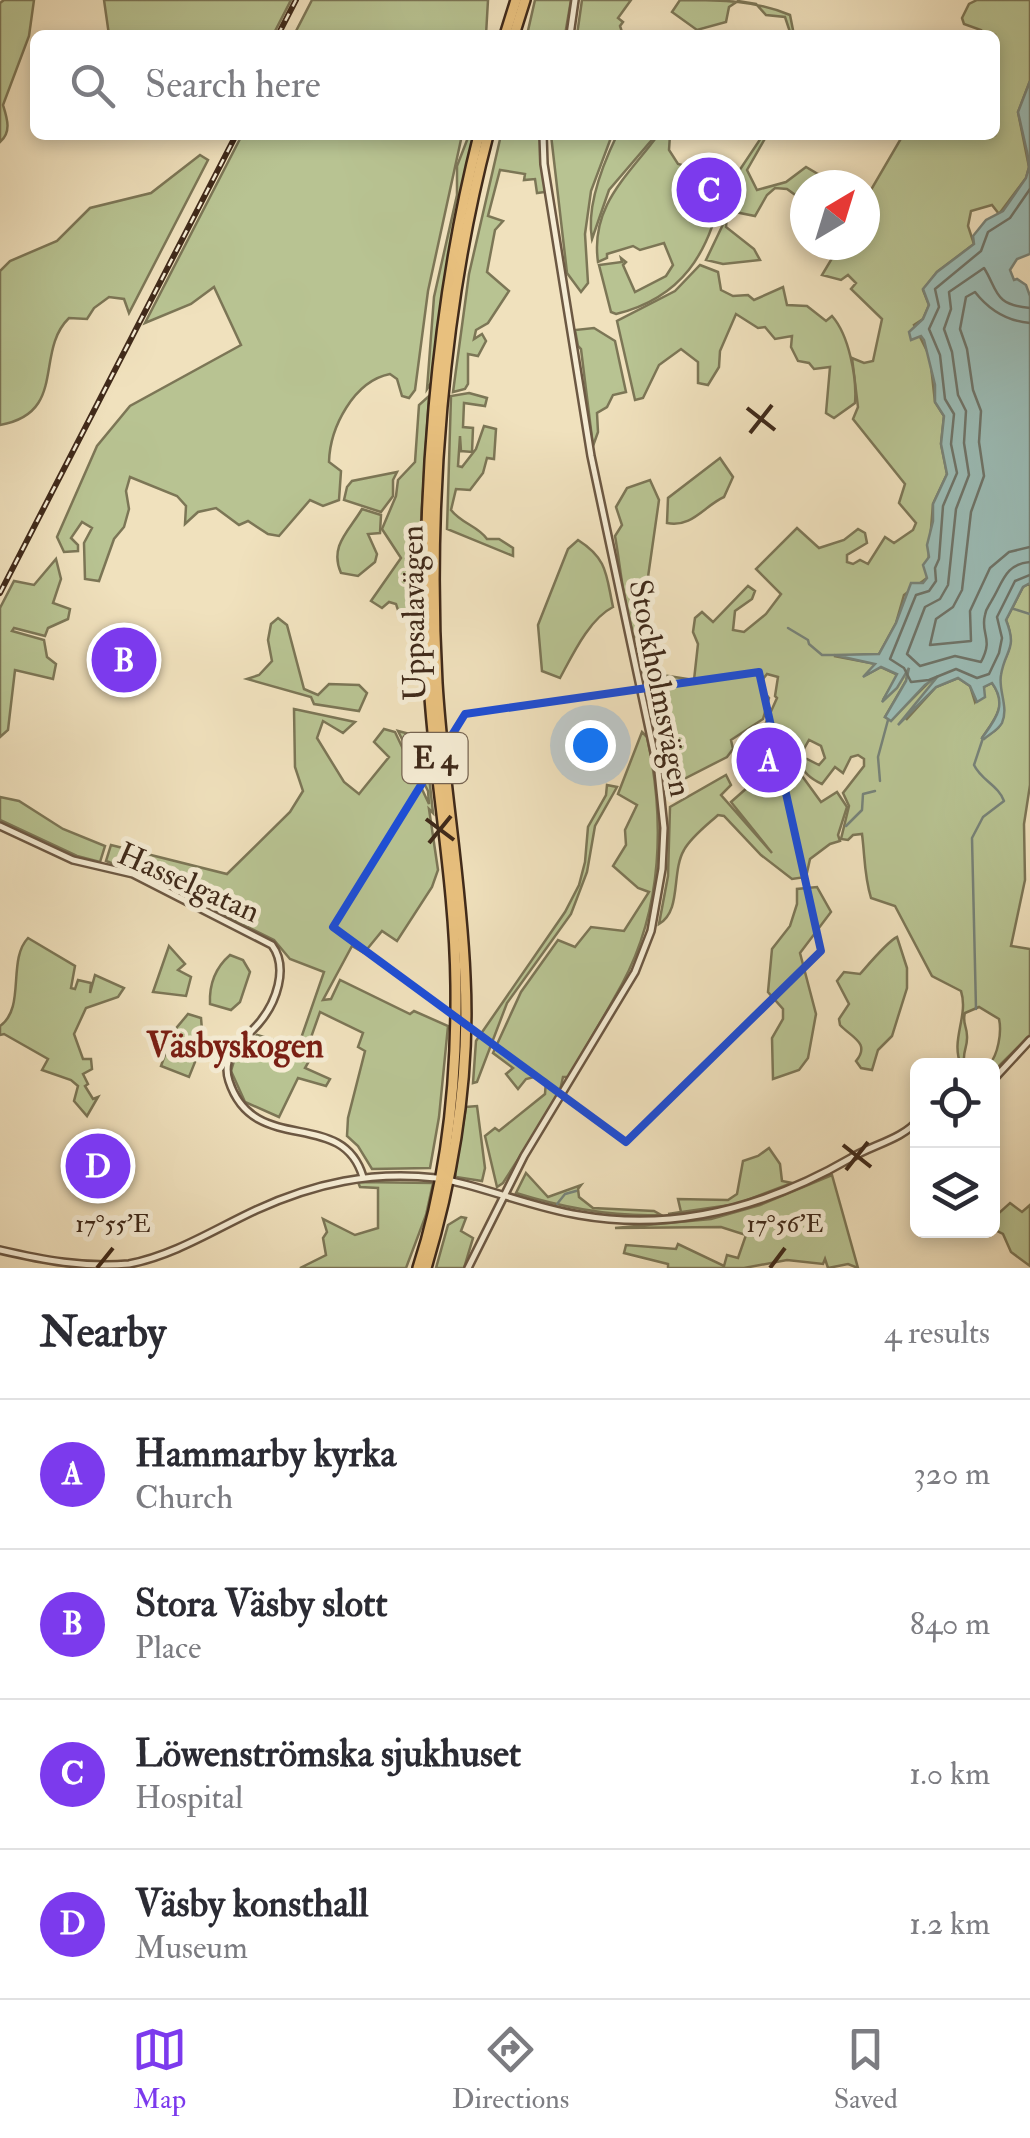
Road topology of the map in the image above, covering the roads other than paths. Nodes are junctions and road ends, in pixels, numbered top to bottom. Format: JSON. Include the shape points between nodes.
{"nodes":[{"id":1,"x":516,"y":0,"type":"edge"},
{"id":2,"x":525,"y":0,"type":"edge"},
{"id":3,"x":575,"y":0,"type":"edge"},
{"id":4,"x":507,"y":30,"type":"edge"},
{"id":5,"x":516,"y":30,"type":"edge"},
{"id":6,"x":571,"y":30,"type":"edge"},
{"id":7,"x":478,"y":140,"type":"edge"},
{"id":8,"x":487,"y":140,"type":"edge"},
{"id":9,"x":543,"y":140,"type":"edge"},
{"id":10,"x":0,"y":826,"type":"edge"},
{"id":11,"x":1030,"y":1040,"type":"edge"},
{"id":12,"x":1000,"y":1072,"type":"edge"},
{"id":13,"x":910,"y":1130,"type":"edge"},
{"id":14,"x":364,"y":1176,"type":"junction"},
{"id":15,"x":436,"y":1178,"type":"dead end"},
{"id":16,"x":452,"y":1181,"type":"dead end"},
{"id":17,"x":502,"y":1195,"type":"junction"},
{"id":18,"x":0,"y":1250,"type":"edge"},
{"id":19,"x":64,"y":1267,"type":"edge"},
{"id":20,"x":418,"y":1268,"type":"edge"},
{"id":21,"x":426,"y":1268,"type":"edge"},
{"id":22,"x":468,"y":1268,"type":"edge"}],
"edges":[{"from":1,"to":4,"type":"highway"},
{"from":2,"to":5,"type":"highway"},
{"from":3,"to":6,"type":"street"},
{"from":7,"to":20,"type":"highway","name":"Uppsalavägen","number":"E 4","via":[[454,257],[430,487],[429,681],[456,1014],[450,1126]]},
{"from":8,"to":21,"type":"highway","name":"Uppsalavägen","number":"E 4","via":[[462,258],[437,489],[437,682],[466,980],[458,1125]]},
{"from":9,"to":17,"type":"street","name":"Stockholmsvägen","via":[[591,456],[658,771],[663,855],[655,913],[635,972]]},
{"from":10,"to":14,"type":"street","name":"Hasselgatan","via":[[73,860],[132,874],[272,945],[280,977],[268,1010],[232,1051],[230,1084],[252,1117],[347,1146]]},
{"from":11,"to":12,"type":"street"},
{"from":13,"to":17,"type":"street","via":[[793,1188],[740,1207],[664,1220],[607,1219]]},
{"from":14,"to":15,"type":"street"},
{"from":14,"to":19,"type":"street","via":[[305,1189],[130,1264]]},
{"from":16,"to":17,"type":"street"},
{"from":17,"to":22,"type":"street","name":"Stockholmsvägen"},
{"from":18,"to":19,"type":"street"}]}
